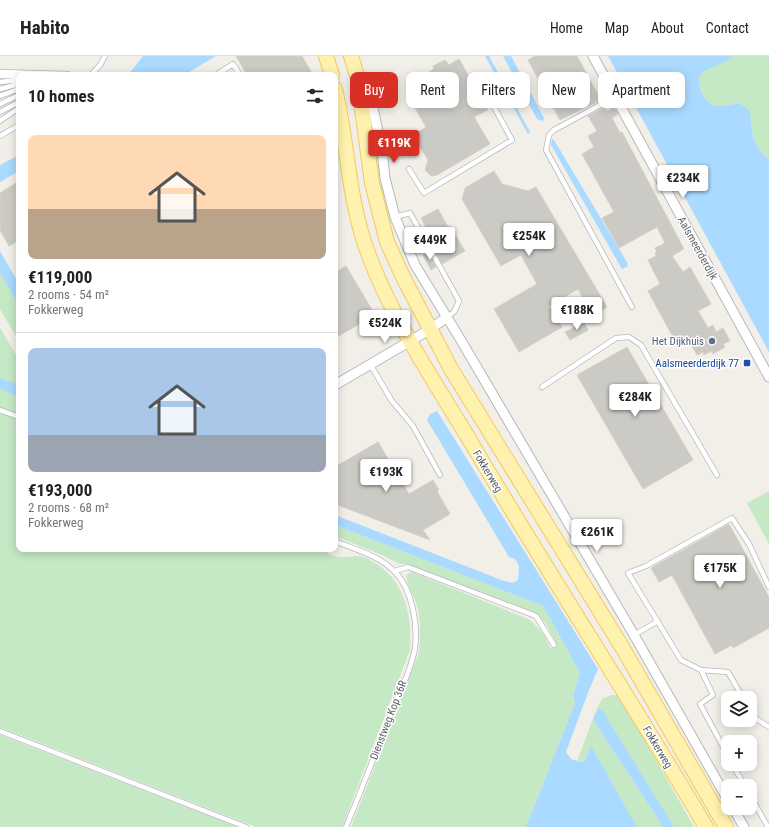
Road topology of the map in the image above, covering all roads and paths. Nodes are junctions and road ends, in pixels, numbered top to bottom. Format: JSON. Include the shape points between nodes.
{"nodes":[{"id":1,"x":105,"y":56,"type":"edge"},
{"id":2,"x":326,"y":56,"type":"edge"},
{"id":3,"x":351,"y":56,"type":"edge"},
{"id":4,"x":593,"y":56,"type":"edge"},
{"id":5,"x":0,"y":72,"type":"edge"},
{"id":6,"x":93,"y":72,"type":"edge"},
{"id":7,"x":221,"y":72,"type":"edge"},
{"id":8,"x":238,"y":72,"type":"edge"},
{"id":9,"x":331,"y":72,"type":"edge"},
{"id":10,"x":356,"y":72,"type":"edge"},
{"id":11,"x":601,"y":72,"type":"edge"},
{"id":12,"x":16,"y":73,"type":"edge"},
{"id":13,"x":0,"y":76,"type":"edge"},
{"id":14,"x":16,"y":76,"type":"edge"},
{"id":15,"x":16,"y":80,"type":"edge"},
{"id":16,"x":0,"y":82,"type":"edge"},
{"id":17,"x":16,"y":85,"type":"edge"},
{"id":18,"x":0,"y":89,"type":"edge"},
{"id":19,"x":16,"y":90,"type":"edge"},
{"id":20,"x":0,"y":96,"type":"edge"},
{"id":21,"x":16,"y":96,"type":"edge"},
{"id":22,"x":338,"y":102,"type":"edge"},
{"id":23,"x":0,"y":104,"type":"edge"},
{"id":24,"x":16,"y":104,"type":"edge"},
{"id":25,"x":598,"y":107,"type":"edge"},
{"id":26,"x":362,"y":108,"type":"edge"},
{"id":27,"x":373,"y":108,"type":"edge"},
{"id":28,"x":495,"y":108,"type":"edge"},
{"id":29,"x":621,"y":108,"type":"edge"},
{"id":30,"x":16,"y":110,"type":"edge"},
{"id":31,"x":0,"y":112,"type":"edge"},
{"id":32,"x":0,"y":121,"type":"edge"},
{"id":33,"x":16,"y":127,"type":"edge"},
{"id":34,"x":0,"y":136,"type":"edge"},
{"id":35,"x":409,"y":169,"type":"dead end"},
{"id":36,"x":395,"y":217,"type":"junction"},
{"id":37,"x":632,"y":307,"type":"dead end"},
{"id":38,"x":447,"y":317,"type":"junction"},
{"id":39,"x":429,"y":330,"type":"junction"},
{"id":40,"x":410,"y":340,"type":"junction"},
{"id":41,"x":370,"y":364,"type":"junction"},
{"id":42,"x":769,"y":377,"type":"edge"},
{"id":43,"x":338,"y":382,"type":"edge"},
{"id":44,"x":542,"y":387,"type":"dead end"},
{"id":45,"x":0,"y":410,"type":"edge"},
{"id":46,"x":16,"y":416,"type":"edge"},
{"id":47,"x":440,"y":475,"type":"dead end"},
{"id":48,"x":717,"y":475,"type":"dead end"},
{"id":49,"x":338,"y":542,"type":"edge"},
{"id":50,"x":395,"y":571,"type":"junction"},
{"id":51,"x":769,"y":587,"type":"edge"},
{"id":52,"x":658,"y":621,"type":"junction"},
{"id":53,"x":634,"y":635,"type":"junction"},
{"id":54,"x":554,"y":645,"type":"dead end"},
{"id":55,"x":701,"y":670,"type":"junction"},
{"id":56,"x":739,"y":691,"type":"edge"},
{"id":57,"x":757,"y":719,"type":"edge"},
{"id":58,"x":769,"y":727,"type":"edge"},
{"id":59,"x":0,"y":731,"type":"edge"},
{"id":60,"x":721,"y":743,"type":"edge"},
{"id":61,"x":721,"y":788,"type":"edge"},
{"id":62,"x":757,"y":807,"type":"edge"},
{"id":63,"x":737,"y":815,"type":"edge"},
{"id":64,"x":246,"y":827,"type":"edge"},
{"id":65,"x":346,"y":827,"type":"edge"},
{"id":66,"x":706,"y":827,"type":"edge"},
{"id":67,"x":726,"y":827,"type":"edge"},
{"id":68,"x":744,"y":827,"type":"edge"},
{"id":69,"x":768,"y":827,"type":"edge"}],
"edges":[{"from":1,"to":6,"type":"lane"},
{"from":2,"to":9,"type":"main road"},
{"from":3,"to":10,"type":"main road","name":"Fokkerweg"},
{"from":4,"to":11,"type":"street","name":"Aalsmeerderdijk"},
{"from":5,"to":12,"type":"lane"},
{"from":7,"to":8,"type":"lane","via":[[233,64]]},
{"from":13,"to":14,"type":"lane"},
{"from":15,"to":16,"type":"lane"},
{"from":17,"to":18,"type":"lane"},
{"from":19,"to":20,"type":"lane"},
{"from":21,"to":23,"type":"lane"},
{"from":22,"to":40,"type":"main road","name":"Fokkerweg","via":[[357,216],[367,251],[382,288]]},
{"from":24,"to":31,"type":"lane"},
{"from":25,"to":37,"type":"lane","via":[[549,134],[546,150]]},
{"from":26,"to":39,"type":"main road","name":"Fokkerweg","via":[[372,183],[387,242]]},
{"from":27,"to":36,"type":"street","name":"Fokkerweg","via":[[385,178]]},
{"from":28,"to":35,"type":"lane","via":[[512,140],[424,193]]},
{"from":29,"to":42,"type":"street","name":"Aalsmeerderdijk"},
{"from":30,"to":32,"type":"lane"},
{"from":33,"to":34,"type":"lane"},
{"from":36,"to":38,"type":"street","name":"Fokkerweg","via":[[414,265]]},
{"from":36,"to":38,"type":"lane","via":[[410,212],[459,301],[454,312]]},
{"from":38,"to":39,"type":"street"},
{"from":38,"to":53,"type":"street","name":"Fokkerweg"},
{"from":39,"to":40,"type":"street"},
{"from":39,"to":67,"type":"main road","name":"Fokkerweg","via":[[520,484],[622,647]]},
{"from":40,"to":41,"type":"street"},
{"from":40,"to":66,"type":"main road","name":"Fokkerweg","via":[[517,520],[604,656]]},
{"from":41,"to":43,"type":"street"},
{"from":41,"to":47,"type":"lane","via":[[392,401],[413,426]]},
{"from":44,"to":48,"type":"lane","via":[[616,338],[629,337],[641,345]]},
{"from":45,"to":46,"type":"lane"},
{"from":49,"to":50,"type":"lane","via":[[379,559]]},
{"from":50,"to":54,"type":"lane","via":[[408,567],[536,616]]},
{"from":50,"to":65,"type":"lane","name":"Dienstweg Kop 36R","via":[[403,581],[416,621],[414,649]]},
{"from":51,"to":52,"type":"lane","via":[[749,544],[732,518],[646,566],[628,573]]},
{"from":52,"to":53,"type":"lane"},
{"from":52,"to":55,"type":"lane","via":[[681,660]]},
{"from":53,"to":61,"type":"street","name":"Fokkerweg"},
{"from":55,"to":56,"type":"lane","via":[[728,672]]},
{"from":55,"to":60,"type":"lane","via":[[713,695],[700,704]]},
{"from":57,"to":58,"type":"lane"},
{"from":59,"to":64,"type":"lane"},
{"from":62,"to":69,"type":"lane"},
{"from":63,"to":68,"type":"street"}]}
